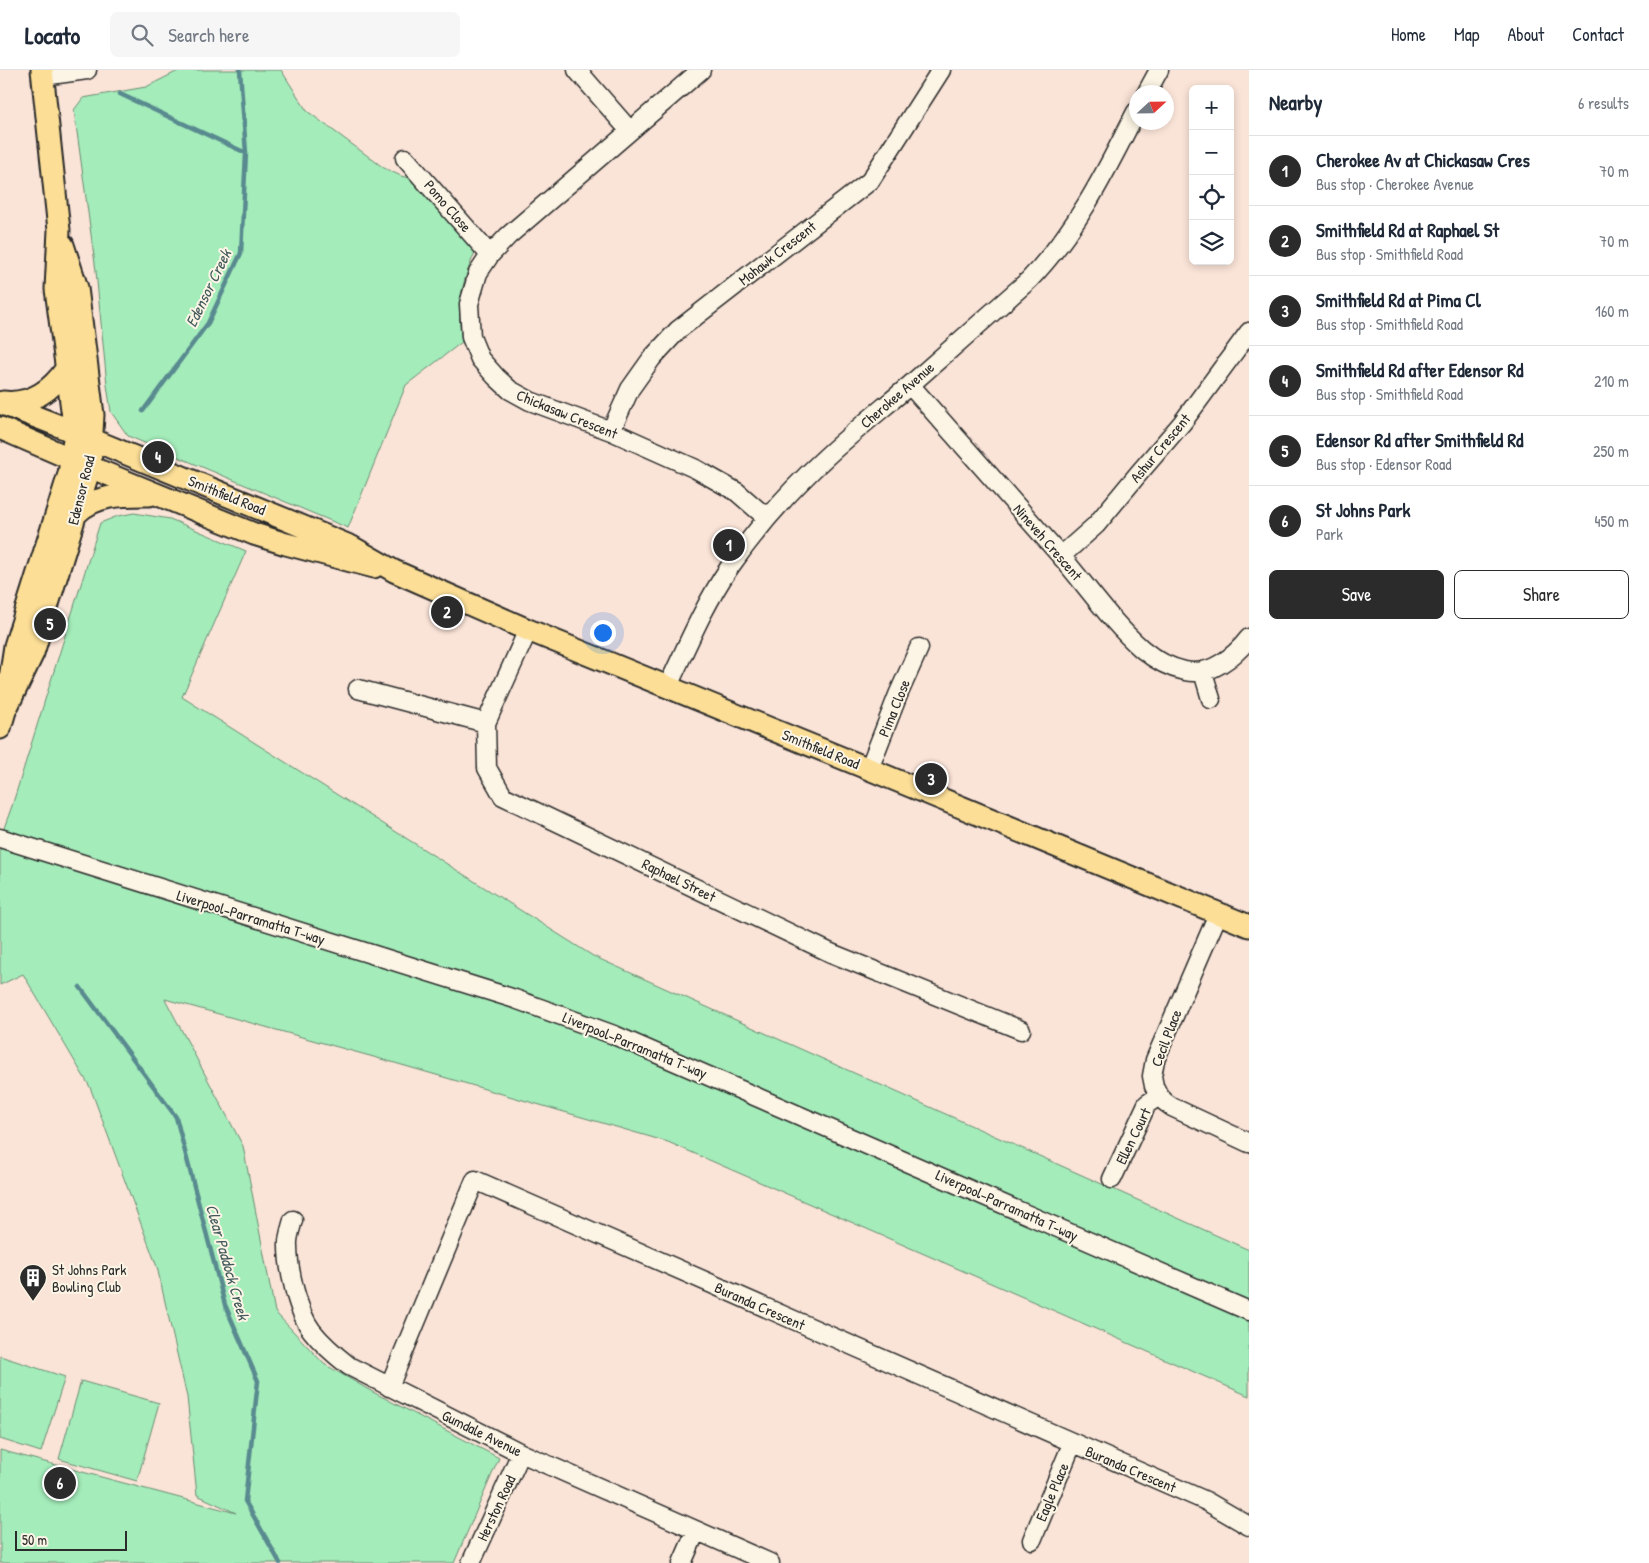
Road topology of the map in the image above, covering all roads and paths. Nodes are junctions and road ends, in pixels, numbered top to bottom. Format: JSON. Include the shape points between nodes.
{"nodes":[{"id":1,"x":87,"y":70,"type":"edge"},
{"id":2,"x":577,"y":70,"type":"edge"},
{"id":3,"x":701,"y":70,"type":"edge"},
{"id":4,"x":941,"y":70,"type":"edge"},
{"id":5,"x":1159,"y":70,"type":"edge"},
{"id":6,"x":43,"y":73,"type":"edge"},
{"id":7,"x":1151,"y":85,"type":"edge"},
{"id":8,"x":1129,"y":126,"type":"edge"},
{"id":9,"x":630,"y":131,"type":"junction"},
{"id":10,"x":405,"y":158,"type":"dead end"},
{"id":11,"x":58,"y":230,"type":"junction"},
{"id":12,"x":490,"y":254,"type":"junction"},
{"id":13,"x":1249,"y":332,"type":"edge"},
{"id":14,"x":66,"y":369,"type":"junction"},
{"id":15,"x":910,"y":385,"type":"junction"},
{"id":16,"x":0,"y":402,"type":"edge"},
{"id":17,"x":0,"y":428,"type":"edge"},
{"id":18,"x":612,"y":432,"type":"junction"},
{"id":19,"x":83,"y":436,"type":"junction"},
{"id":20,"x":81,"y":463,"type":"junction"},
{"id":21,"x":157,"y":495,"type":"junction"},
{"id":22,"x":77,"y":513,"type":"junction"},
{"id":23,"x":768,"y":518,"type":"junction"},
{"id":24,"x":1061,"y":556,"type":"junction"},
{"id":25,"x":394,"y":571,"type":"junction"},
{"id":26,"x":528,"y":630,"type":"junction"},
{"id":27,"x":1249,"y":638,"type":"edge"},
{"id":28,"x":920,"y":648,"type":"dead end"},
{"id":29,"x":1203,"y":672,"type":"junction"},
{"id":30,"x":668,"y":686,"type":"junction"},
{"id":31,"x":358,"y":689,"type":"dead end"},
{"id":32,"x":1211,"y":700,"type":"dead end"},
{"id":33,"x":2,"y":720,"type":"edge"},
{"id":34,"x":486,"y":723,"type":"junction"},
{"id":35,"x":869,"y":769,"type":"junction"},
{"id":36,"x":0,"y":838,"type":"edge"},
{"id":37,"x":1218,"y":914,"type":"junction"},
{"id":38,"x":1249,"y":926,"type":"edge"},
{"id":39,"x":1021,"y":1030,"type":"dead end"},
{"id":40,"x":1159,"y":1096,"type":"junction"},
{"id":41,"x":1249,"y":1142,"type":"edge"},
{"id":42,"x":1112,"y":1179,"type":"dead end"},
{"id":43,"x":294,"y":1220,"type":"dead end"},
{"id":44,"x":1249,"y":1311,"type":"edge"},
{"id":45,"x":389,"y":1387,"type":"junction"},
{"id":46,"x":1072,"y":1444,"type":"junction"},
{"id":47,"x":521,"y":1453,"type":"junction"},
{"id":48,"x":1249,"y":1526,"type":"edge"},
{"id":49,"x":696,"y":1531,"type":"junction"},
{"id":50,"x":1032,"y":1540,"type":"dead end"},
{"id":51,"x":471,"y":1563,"type":"edge"},
{"id":52,"x":682,"y":1563,"type":"edge"},
{"id":53,"x":770,"y":1563,"type":"edge"}],
"edges":[{"from":1,"to":6,"type":"street"},
{"from":2,"to":9,"type":"street"},
{"from":3,"to":9,"type":"street","name":"Chickasaw Crescent"},
{"from":4,"to":18,"type":"street","name":"Mohawk Crescent","via":[[870,181],[678,330],[630,389]]},
{"from":5,"to":7,"type":"street"},
{"from":6,"to":11,"type":"main road","name":"Edensor Road"},
{"from":8,"to":15,"type":"street","name":"Cherokee Avenue","via":[[1094,194],[1045,264]]},
{"from":9,"to":12,"type":"street","name":"Chickasaw Crescent"},
{"from":10,"to":12,"type":"street","name":"Pomo Close"},
{"from":11,"to":14,"type":"main road","name":"Edensor Road","via":[[56,290]]},
{"from":11,"to":19,"type":"main road","name":"Edensor Road","via":[[77,288],[93,415]]},
{"from":12,"to":18,"type":"street","name":"Chickasaw Crescent","via":[[478,273],[469,304],[471,337],[480,359],[510,390],[530,401]]},
{"from":13,"to":24,"type":"street","name":"Ashur Crescent","via":[[1182,423],[1096,525]]},
{"from":14,"to":16,"type":"main road","via":[[45,393],[14,403]]},
{"from":14,"to":19,"type":"main road","name":"Edensor Road"},
{"from":15,"to":23,"type":"street","name":"Cherokee Avenue","via":[[827,456]]},
{"from":15,"to":24,"type":"street","name":"Nineveh Crescent"},
{"from":16,"to":19,"type":"main road","name":"Smithfield Road"},
{"from":17,"to":20,"type":"main road","name":"Smithfield Road"},
{"from":18,"to":23,"type":"street","name":"Chickasaw Crescent","via":[[696,469],[737,492]]},
{"from":19,"to":20,"type":"main road","name":"Edensor Road"},
{"from":19,"to":25,"type":"main road","name":"Smithfield Road","via":[[352,546]]},
{"from":20,"to":21,"type":"main road","name":"Smithfield Road"},
{"from":20,"to":22,"type":"main road","name":"Edensor Road"},
{"from":20,"to":33,"type":"main road","name":"Edensor Road","via":[[69,474],[15,646]]},
{"from":21,"to":22,"type":"main road","via":[[108,497]]},
{"from":21,"to":25,"type":"main road","name":"Smithfield Road","via":[[254,534]]},
{"from":22,"to":33,"type":"main road","name":"Edensor Road","via":[[33,653]]},
{"from":23,"to":30,"type":"street","name":"Cherokee Avenue","via":[[702,612]]},
{"from":24,"to":29,"type":"street","name":"Nineveh Crescent","via":[[1143,650],[1162,663],[1186,672]]},
{"from":25,"to":26,"type":"main road","name":"Smithfield Road"},
{"from":26,"to":30,"type":"main road","name":"Smithfield Road"},
{"from":26,"to":34,"type":"street","name":"Raphael Street"},
{"from":27,"to":29,"type":"street","via":[[1230,657]]},
{"from":28,"to":35,"type":"street","name":"Pima Close"},
{"from":29,"to":32,"type":"street"},
{"from":30,"to":35,"type":"main road","name":"Smithfield Road"},
{"from":31,"to":34,"type":"street"},
{"from":34,"to":39,"type":"street","name":"Raphael Street","via":[[487,768],[503,796],[831,953]]},
{"from":35,"to":37,"type":"main road","name":"Smithfield Road"},
{"from":36,"to":44,"type":"street","name":"Liverpool–Parramatta T-way","via":[[588,1024]]},
{"from":37,"to":38,"type":"main road","name":"Smithfield Road"},
{"from":37,"to":40,"type":"street","name":"Cecil Place","via":[[1155,1060],[1152,1076]]},
{"from":40,"to":41,"type":"street","via":[[1172,1107]]},
{"from":40,"to":42,"type":"street","name":"Ellen Court","via":[[1147,1104]]},
{"from":43,"to":45,"type":"street","name":"Gumdale Avenue","via":[[288,1245],[292,1279],[311,1330],[328,1350],[349,1366]]},
{"from":45,"to":46,"type":"street","name":"Buranda Crescent","via":[[475,1180]]},
{"from":45,"to":47,"type":"street","name":"Gumdale Avenue"},
{"from":46,"to":48,"type":"street","name":"Buranda Crescent","via":[[1206,1502]]},
{"from":46,"to":50,"type":"street","name":"Eagle Place"},
{"from":47,"to":49,"type":"street","name":"Gumdale Avenue"},
{"from":47,"to":51,"type":"street","name":"Herston Road"},
{"from":49,"to":52,"type":"street"},
{"from":49,"to":53,"type":"street","name":"Gumdale Avenue"}]}
